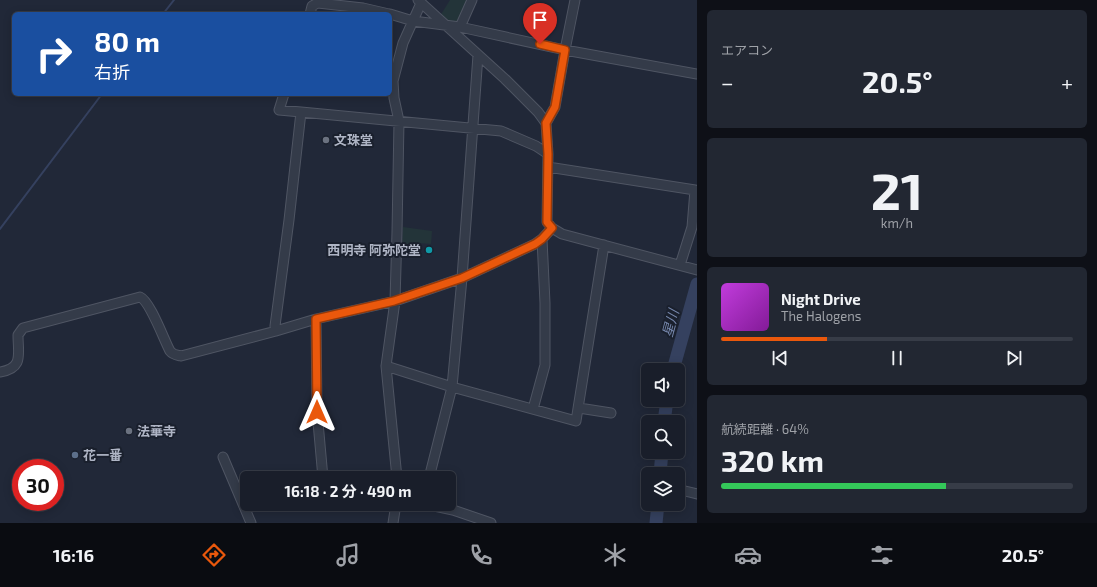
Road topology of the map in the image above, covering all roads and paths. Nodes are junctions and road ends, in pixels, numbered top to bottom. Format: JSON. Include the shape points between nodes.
{"nodes":[{"id":1,"x":472,"y":0,"type":"edge"},
{"id":2,"x":574,"y":0,"type":"edge"},
{"id":3,"x":321,"y":1,"type":"edge"},
{"id":4,"x":419,"y":1,"type":"edge"},
{"id":5,"x":310,"y":12,"type":"edge"},
{"id":6,"x":380,"y":12,"type":"edge"},
{"id":7,"x":392,"y":15,"type":"edge"},
{"id":8,"x":413,"y":21,"type":"junction"},
{"id":9,"x":445,"y":25,"type":"junction"},
{"id":10,"x":460,"y":27,"type":"junction"},
{"id":11,"x":565,"y":50,"type":"junction"},
{"id":12,"x":478,"y":55,"type":"junction"},
{"id":13,"x":697,"y":74,"type":"edge"},
{"id":14,"x":283,"y":96,"type":"edge"},
{"id":15,"x":301,"y":112,"type":"junction"},
{"id":16,"x":399,"y":121,"type":"junction"},
{"id":17,"x":546,"y":123,"type":"junction"},
{"id":18,"x":473,"y":128,"type":"junction"},
{"id":19,"x":548,"y":154,"type":"junction"},
{"id":20,"x":548,"y":167,"type":"junction"},
{"id":21,"x":552,"y":228,"type":"junction"},
{"id":22,"x":542,"y":239,"type":"junction"},
{"id":23,"x":604,"y":245,"type":"junction"},
{"id":24,"x":680,"y":265,"type":"junction"},
{"id":25,"x":697,"y":270,"type":"edge"},
{"id":26,"x":462,"y":278,"type":"junction"},
{"id":27,"x":394,"y":301,"type":"junction"},
{"id":28,"x":316,"y":319,"type":"junction"},
{"id":29,"x":276,"y":331,"type":"junction"},
{"id":30,"x":386,"y":366,"type":"junction"},
{"id":31,"x":0,"y":372,"type":"edge"},
{"id":32,"x":452,"y":387,"type":"junction"},
{"id":33,"x":579,"y":408,"type":"junction"},
{"id":34,"x":533,"y":409,"type":"junction"},
{"id":35,"x":610,"y":413,"type":"dead end"},
{"id":36,"x":223,"y":457,"type":"dead end"},
{"id":37,"x":322,"y":471,"type":"edge"},
{"id":38,"x":395,"y":471,"type":"edge"},
{"id":39,"x":431,"y":471,"type":"edge"},
{"id":40,"x":685,"y":491,"type":"edge"},
{"id":41,"x":697,"y":494,"type":"edge"},
{"id":42,"x":395,"y":511,"type":"edge"},
{"id":43,"x":456,"y":511,"type":"edge"},
{"id":44,"x":251,"y":523,"type":"edge"},
{"id":45,"x":393,"y":523,"type":"edge"},
{"id":46,"x":491,"y":523,"type":"edge"}],
"edges":[{"from":1,"to":10,"type":"street"},
{"from":2,"to":11,"type":"street"},
{"from":3,"to":5,"type":"street","via":[[312,6]]},
{"from":3,"to":6,"type":"street"},
{"from":4,"to":8,"type":"street"},
{"from":4,"to":9,"type":"street"},
{"from":7,"to":8,"type":"street"},
{"from":8,"to":9,"type":"street"},
{"from":8,"to":16,"type":"street","via":[[403,43],[393,81]]},
{"from":9,"to":10,"type":"street"},
{"from":9,"to":12,"type":"street"},
{"from":10,"to":11,"type":"street"},
{"from":11,"to":13,"type":"street"},
{"from":11,"to":17,"type":"street","via":[[555,107]]},
{"from":12,"to":17,"type":"street","via":[[538,112]]},
{"from":12,"to":18,"type":"street"},
{"from":14,"to":15,"type":"street","via":[[279,110]]},
{"from":15,"to":16,"type":"street"},
{"from":15,"to":29,"type":"street"},
{"from":16,"to":18,"type":"street"},
{"from":16,"to":27,"type":"street"},
{"from":17,"to":19,"type":"street"},
{"from":18,"to":19,"type":"street","via":[[500,131],[536,146]]},
{"from":18,"to":26,"type":"street"},
{"from":19,"to":20,"type":"street"},
{"from":20,"to":21,"type":"street","via":[[547,222]]},
{"from":20,"to":24,"type":"street","via":[[695,190],[692,227]]},
{"from":21,"to":22,"type":"street"},
{"from":21,"to":23,"type":"street","via":[[562,234]]},
{"from":22,"to":26,"type":"street"},
{"from":22,"to":34,"type":"street","via":[[545,365]]},
{"from":23,"to":24,"type":"street"},
{"from":23,"to":33,"type":"street"},
{"from":24,"to":25,"type":"street"},
{"from":26,"to":27,"type":"street"},
{"from":26,"to":32,"type":"street"},
{"from":27,"to":28,"type":"street"},
{"from":27,"to":30,"type":"street"},
{"from":28,"to":29,"type":"street"},
{"from":28,"to":37,"type":"street","via":[[317,412]]},
{"from":29,"to":31,"type":"street","via":[[181,356],[174,355],[149,306],[140,298],[23,328],[18,335],[17,364],[10,370]]},
{"from":30,"to":32,"type":"street"},
{"from":30,"to":38,"type":"street"},
{"from":32,"to":34,"type":"street"},
{"from":32,"to":39,"type":"street"},
{"from":33,"to":34,"type":"street","via":[[576,420]]},
{"from":33,"to":35,"type":"street"},
{"from":36,"to":44,"type":"street"},
{"from":40,"to":41,"type":"street"},
{"from":42,"to":45,"type":"street"},
{"from":43,"to":46,"type":"street"}]}
